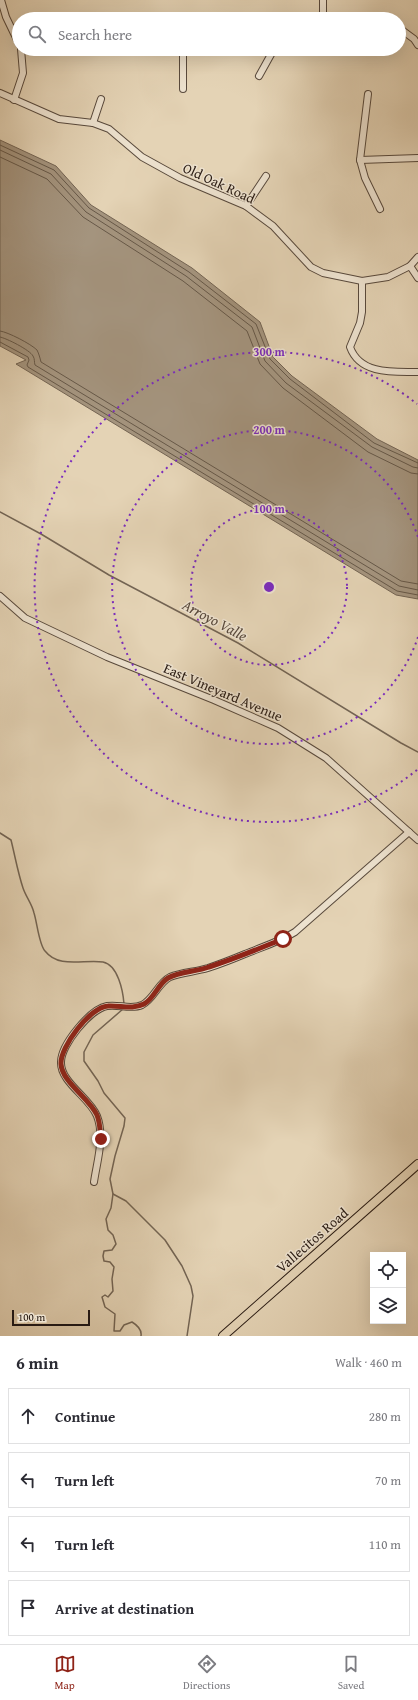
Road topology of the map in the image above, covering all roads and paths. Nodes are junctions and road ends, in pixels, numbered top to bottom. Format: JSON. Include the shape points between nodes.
{"nodes":[{"id":1,"x":1,"y":0,"type":"edge"},
{"id":2,"x":323,"y":0,"type":"edge"},
{"id":3,"x":323,"y":12,"type":"edge"},
{"id":4,"x":12,"y":29,"type":"edge"},
{"id":5,"x":406,"y":32,"type":"edge"},
{"id":6,"x":416,"y":37,"type":"edge"},
{"id":7,"x":418,"y":45,"type":"edge"},
{"id":8,"x":22,"y":56,"type":"edge"},
{"id":9,"x":183,"y":56,"type":"edge"},
{"id":10,"x":270,"y":56,"type":"edge"},
{"id":11,"x":259,"y":76,"type":"dead end"},
{"id":12,"x":183,"y":89,"type":"dead end"},
{"id":13,"x":0,"y":93,"type":"edge"},
{"id":14,"x":368,"y":94,"type":"dead end"},
{"id":15,"x":101,"y":99,"type":"dead end"},
{"id":16,"x":14,"y":100,"type":"junction"},
{"id":17,"x":93,"y":122,"type":"junction"},
{"id":18,"x":418,"y":158,"type":"edge"},
{"id":19,"x":360,"y":160,"type":"junction"},
{"id":20,"x":266,"y":176,"type":"dead end"},
{"id":21,"x":246,"y":206,"type":"junction"},
{"id":22,"x":380,"y":209,"type":"dead end"},
{"id":23,"x":418,"y":257,"type":"edge"},
{"id":24,"x":410,"y":266,"type":"junction"},
{"id":25,"x":418,"y":278,"type":"edge"},
{"id":26,"x":362,"y":281,"type":"junction"},
{"id":27,"x":418,"y":372,"type":"edge"},
{"id":28,"x":0,"y":596,"type":"edge"},
{"id":29,"x":409,"y":832,"type":"junction"},
{"id":30,"x":418,"y":840,"type":"edge"},
{"id":31,"x":418,"y":1164,"type":"edge"},
{"id":32,"x":94,"y":1182,"type":"dead end"},
{"id":33,"x":223,"y":1336,"type":"edge"}],
"edges":[{"from":1,"to":4,"type":"street"},
{"from":2,"to":3,"type":"street"},
{"from":5,"to":6,"type":"street"},
{"from":6,"to":7,"type":"street"},
{"from":8,"to":16,"type":"street","via":[[23,73]]},
{"from":9,"to":12,"type":"street"},
{"from":10,"to":11,"type":"street"},
{"from":13,"to":16,"type":"street","name":"Old Oak Road"},
{"from":14,"to":19,"type":"street"},
{"from":15,"to":17,"type":"street"},
{"from":16,"to":17,"type":"street","name":"Old Oak Road","via":[[59,119]]},
{"from":17,"to":21,"type":"street","name":"Old Oak Road","via":[[109,129],[142,157],[180,178]]},
{"from":18,"to":19,"type":"street"},
{"from":19,"to":22,"type":"street","via":[[365,178]]},
{"from":20,"to":21,"type":"street"},
{"from":21,"to":26,"type":"street","name":"Old Oak Road","via":[[273,226],[311,266],[323,273]]},
{"from":23,"to":24,"type":"street","name":"Old Oak Road"},
{"from":24,"to":25,"type":"street"},
{"from":24,"to":26,"type":"street","name":"Old Oak Road","via":[[388,277]]},
{"from":26,"to":27,"type":"street","via":[[360,323],[350,347],[353,355],[359,362],[379,371]]},
{"from":28,"to":29,"type":"street","name":"East Vineyard Avenue","via":[[25,618],[107,657],[278,728],[326,758]]},
{"from":29,"to":30,"type":"street","name":"East Vineyard Avenue"},
{"from":29,"to":32,"type":"street","via":[[295,932],[283,939],[208,968],[168,978],[146,1003],[139,1006],[98,1008],[84,1019],[65,1048],[60,1062],[66,1078],[97,1115],[101,1139]]},
{"from":31,"to":33,"type":"main road","name":"Vallecitos Road"}]}
